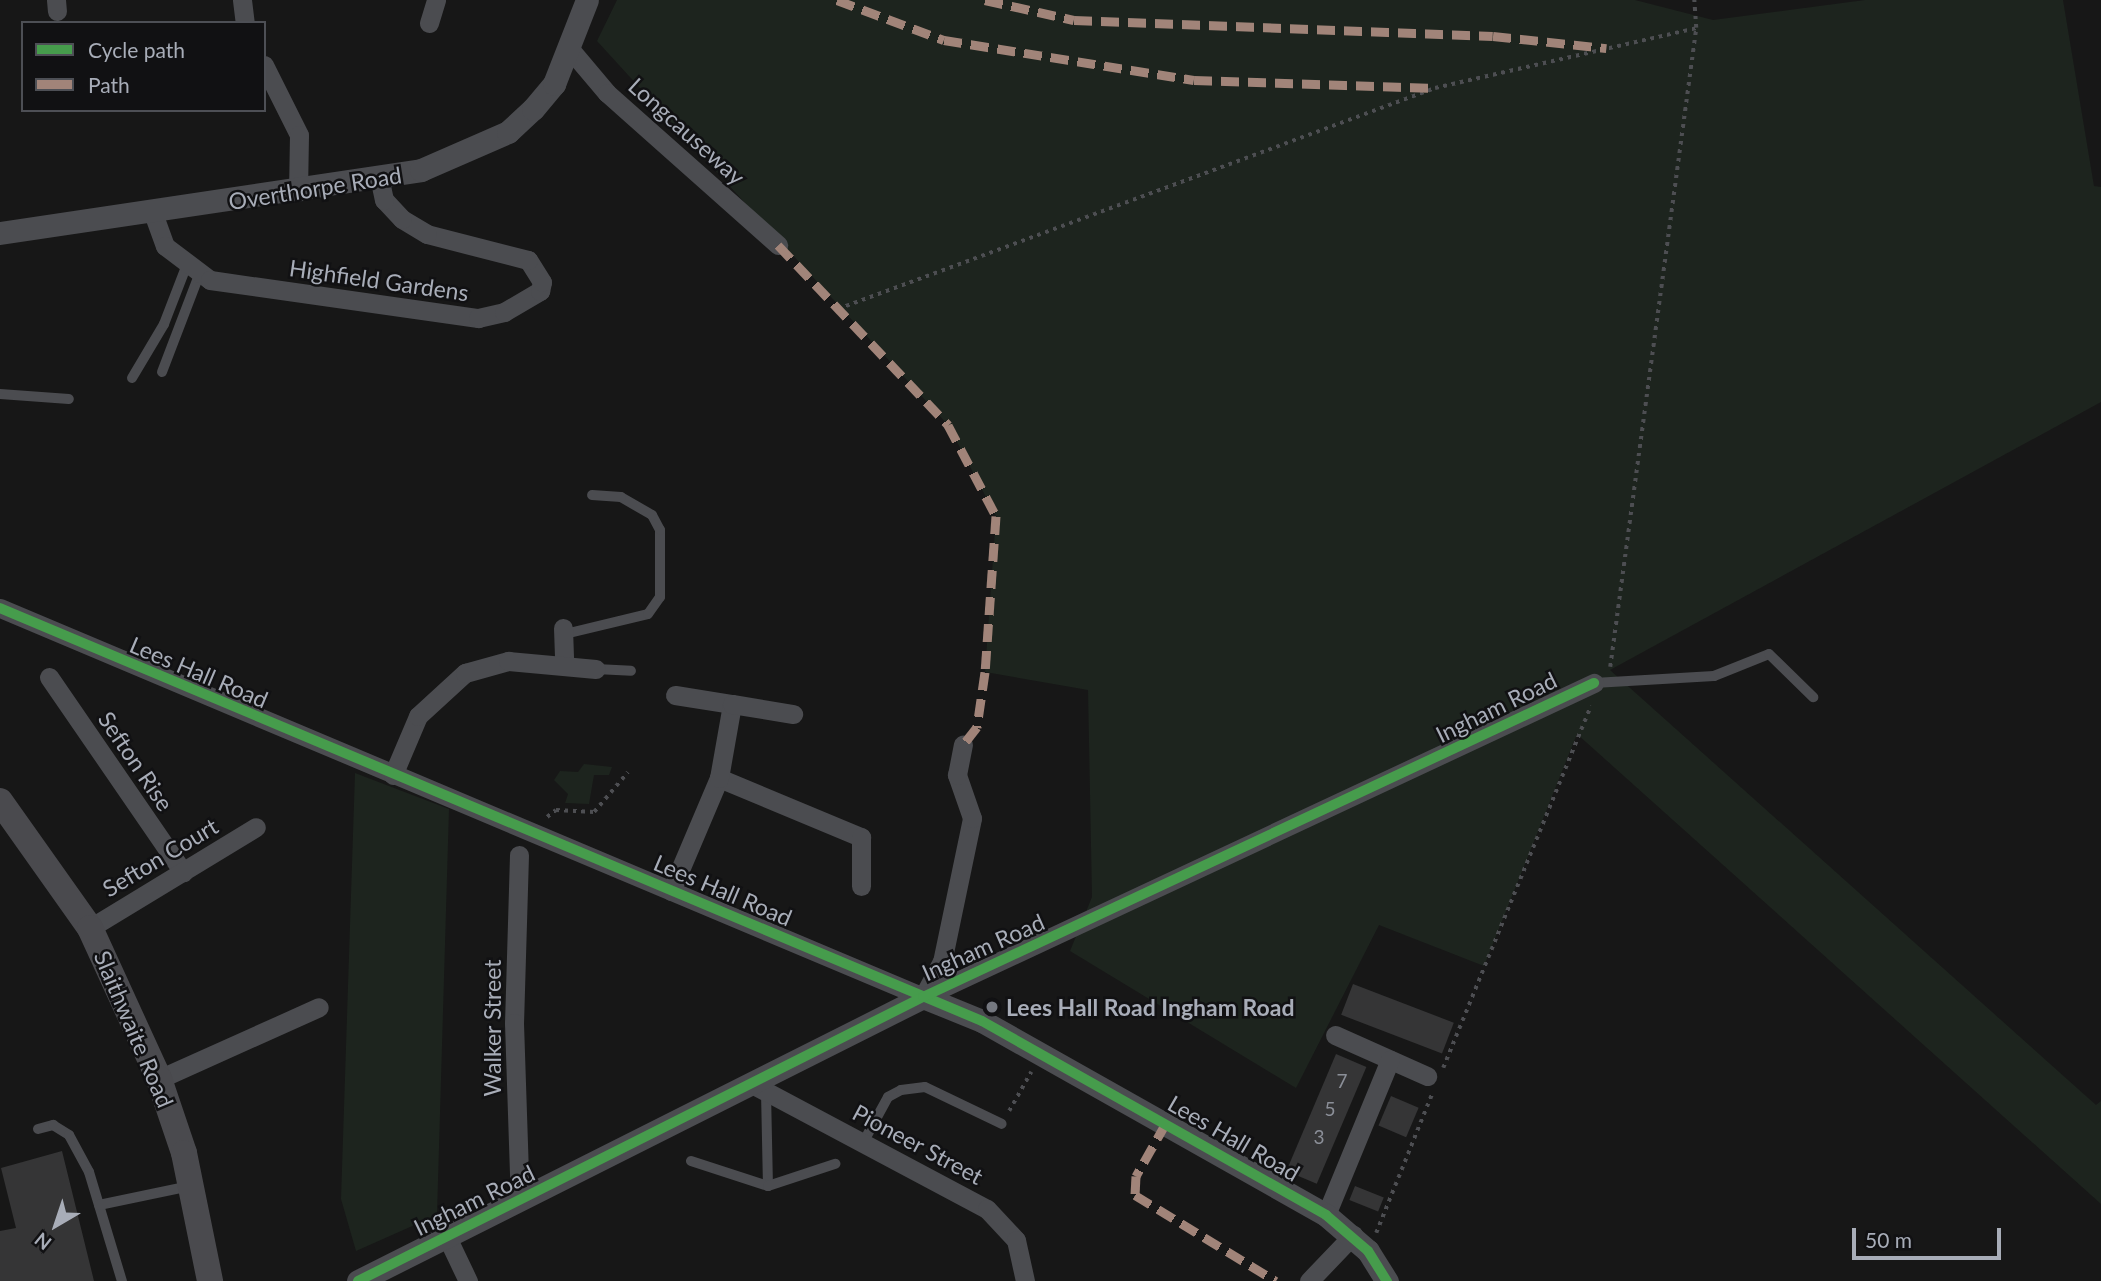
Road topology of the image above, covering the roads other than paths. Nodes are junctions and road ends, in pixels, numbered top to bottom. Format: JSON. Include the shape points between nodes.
{"nodes":[{"id":1,"x":242,"y":0,"type":"edge"},
{"id":2,"x":436,"y":0,"type":"edge"},
{"id":3,"x":587,"y":0,"type":"edge"},
{"id":4,"x":245,"y":21,"type":"edge"},
{"id":5,"x":429,"y":23,"type":"dead end"},
{"id":6,"x":569,"y":48,"type":"junction"},
{"id":7,"x":266,"y":69,"type":"edge"},
{"id":8,"x":380,"y":181,"type":"junction"},
{"id":9,"x":298,"y":192,"type":"junction"},
{"id":10,"x":153,"y":212,"type":"junction"},
{"id":11,"x":0,"y":233,"type":"edge"},
{"id":12,"x":778,"y":245,"type":"dead end"},
{"id":13,"x":193,"y":271,"type":"junction"},
{"id":14,"x":162,"y":372,"type":"dead end"},
{"id":15,"x":132,"y":377,"type":"dead end"},
{"id":16,"x":0,"y":394,"type":"edge"},
{"id":17,"x":69,"y":399,"type":"dead end"},
{"id":18,"x":592,"y":495,"type":"dead end"},
{"id":19,"x":0,"y":608,"type":"edge"},
{"id":20,"x":564,"y":631,"type":"joint"},
{"id":21,"x":564,"y":662,"type":"junction"},
{"id":22,"x":596,"y":669,"type":"joint"},
{"id":23,"x":631,"y":671,"type":"dead end"},
{"id":24,"x":49,"y":677,"type":"dead end"},
{"id":25,"x":1598,"y":683,"type":"joint"},
{"id":26,"x":675,"y":695,"type":"dead end"},
{"id":27,"x":1814,"y":697,"type":"dead end"},
{"id":28,"x":732,"y":704,"type":"junction"},
{"id":29,"x":793,"y":714,"type":"dead end"},
{"id":30,"x":963,"y":745,"type":"dead end"},
{"id":31,"x":393,"y":775,"type":"junction"},
{"id":32,"x":719,"y":778,"type":"junction"},
{"id":33,"x":0,"y":801,"type":"edge"},
{"id":34,"x":256,"y":827,"type":"dead end"},
{"id":35,"x":519,"y":855,"type":"dead end"},
{"id":36,"x":183,"y":872,"type":"junction"},
{"id":37,"x":861,"y":886,"type":"dead end"},
{"id":38,"x":671,"y":891,"type":"junction"},
{"id":39,"x":90,"y":928,"type":"junction"},
{"id":40,"x":923,"y":997,"type":"junction"},
{"id":41,"x":320,"y":1007,"type":"dead end"},
{"id":42,"x":1335,"y":1035,"type":"dead end"},
{"id":43,"x":1390,"y":1060,"type":"junction"},
{"id":44,"x":159,"y":1079,"type":"junction"},
{"id":45,"x":1433,"y":1081,"type":"road end"},
{"id":46,"x":758,"y":1088,"type":"junction"},
{"id":47,"x":1002,"y":1124,"type":"road end"},
{"id":48,"x":38,"y":1129,"type":"dead end"},
{"id":49,"x":864,"y":1141,"type":"junction"},
{"id":50,"x":691,"y":1161,"type":"dead end"},
{"id":51,"x":835,"y":1164,"type":"dead end"},
{"id":52,"x":190,"y":1186,"type":"junction"},
{"id":53,"x":768,"y":1186,"type":"junction"},
{"id":54,"x":520,"y":1201,"type":"junction"},
{"id":55,"x":99,"y":1205,"type":"junction"},
{"id":56,"x":1326,"y":1215,"type":"junction"},
{"id":57,"x":447,"y":1237,"type":"junction"},
{"id":58,"x":1361,"y":1243,"type":"junction"},
{"id":59,"x":122,"y":1281,"type":"edge"},
{"id":60,"x":210,"y":1281,"type":"edge"},
{"id":61,"x":358,"y":1281,"type":"edge"},
{"id":62,"x":468,"y":1281,"type":"edge"},
{"id":63,"x":1025,"y":1281,"type":"edge"},
{"id":64,"x":1309,"y":1281,"type":"edge"},
{"id":65,"x":1387,"y":1281,"type":"edge"}],
"edges":[{"from":1,"to":4,"type":"street"},
{"from":2,"to":5,"type":"street"},
{"from":3,"to":6,"type":"street","name":"Overthorpe Road"},
{"from":6,"to":8,"type":"street","name":"Overthorpe Road","via":[[554,84],[508,132]]},
{"from":6,"to":12,"type":"street","name":"Longcauseway","via":[[607,93]]},
{"from":7,"to":9,"type":"street","via":[[299,135]]},
{"from":8,"to":9,"type":"street","name":"Overthorpe Road"},
{"from":8,"to":13,"type":"street","name":"Highfield Gardens","via":[[384,200],[402,219],[427,234],[527,260],[542,282],[540,291],[504,313],[478,318],[387,309]]},
{"from":9,"to":10,"type":"street","name":"Overthorpe Road"},
{"from":10,"to":11,"type":"street","name":"Overthorpe Road"},
{"from":10,"to":13,"type":"street","via":[[165,246]]},
{"from":13,"to":14,"type":"lane"},
{"from":13,"to":15,"type":"lane"},
{"from":16,"to":17,"type":"lane"},
{"from":18,"to":20,"type":"lane","via":[[621,497],[652,515],[660,530],[660,597],[648,614]]},
{"from":19,"to":31,"type":"street","name":"Lees Hall Road"},
{"from":20,"to":21,"type":"street"},
{"from":21,"to":22,"type":"street"},
{"from":21,"to":31,"type":"street","via":[[494,663],[452,681],[418,716]]},
{"from":22,"to":23,"type":"lane"},
{"from":24,"to":36,"type":"street","name":"Sefton Rise"},
{"from":25,"to":27,"type":"lane","via":[[1714,676],[1769,653]]},
{"from":25,"to":40,"type":"street","name":"Ingham Road"},
{"from":26,"to":28,"type":"street"},
{"from":28,"to":29,"type":"street"},
{"from":28,"to":32,"type":"street"},
{"from":30,"to":40,"type":"street","via":[[957,775],[972,818],[942,962]]},
{"from":31,"to":38,"type":"street","name":"Lees Hall Road"},
{"from":32,"to":37,"type":"street","via":[[861,837]]},
{"from":32,"to":38,"type":"street"},
{"from":33,"to":39,"type":"main road","name":"Slaithwaite Road"},
{"from":34,"to":36,"type":"street","name":"Sefton Court"},
{"from":35,"to":54,"type":"street","name":"Walker Street","via":[[514,1023]]},
{"from":36,"to":39,"type":"street","name":"Sefton Court"},
{"from":38,"to":40,"type":"street","name":"Lees Hall Road"},
{"from":39,"to":44,"type":"main road","name":"Slaithwaite Road"},
{"from":40,"to":46,"type":"street","name":"Ingham Road"},
{"from":40,"to":56,"type":"street","name":"Lees Hall Road","via":[[1041,1055]]},
{"from":41,"to":44,"type":"street"},
{"from":42,"to":43,"type":"street"},
{"from":43,"to":45,"type":"street"},
{"from":43,"to":56,"type":"street"},
{"from":44,"to":52,"type":"main road","name":"Slaithwaite Road"},
{"from":46,"to":49,"type":"street","name":"Pioneer Street"},
{"from":46,"to":53,"type":"lane"},
{"from":46,"to":54,"type":"street","name":"Ingham Road"},
{"from":47,"to":49,"type":"lane","via":[[949,1095],[913,1088],[888,1097]]},
{"from":48,"to":55,"type":"lane","via":[[53,1125],[69,1136]]},
{"from":49,"to":63,"type":"street","name":"Pioneer Street","via":[[998,1218],[1016,1240]]},
{"from":50,"to":53,"type":"lane"},
{"from":51,"to":53,"type":"lane"},
{"from":52,"to":55,"type":"lane"},
{"from":52,"to":60,"type":"main road","name":"Slaithwaite Road"},
{"from":54,"to":57,"type":"street","name":"Ingham Road"},
{"from":55,"to":59,"type":"lane"},
{"from":56,"to":58,"type":"street","name":"Lees Hall Road"},
{"from":57,"to":61,"type":"street","name":"Ingham Road"},
{"from":57,"to":62,"type":"street"},
{"from":58,"to":64,"type":"street"},
{"from":58,"to":65,"type":"street","name":"Lees Hall Road"}]}
